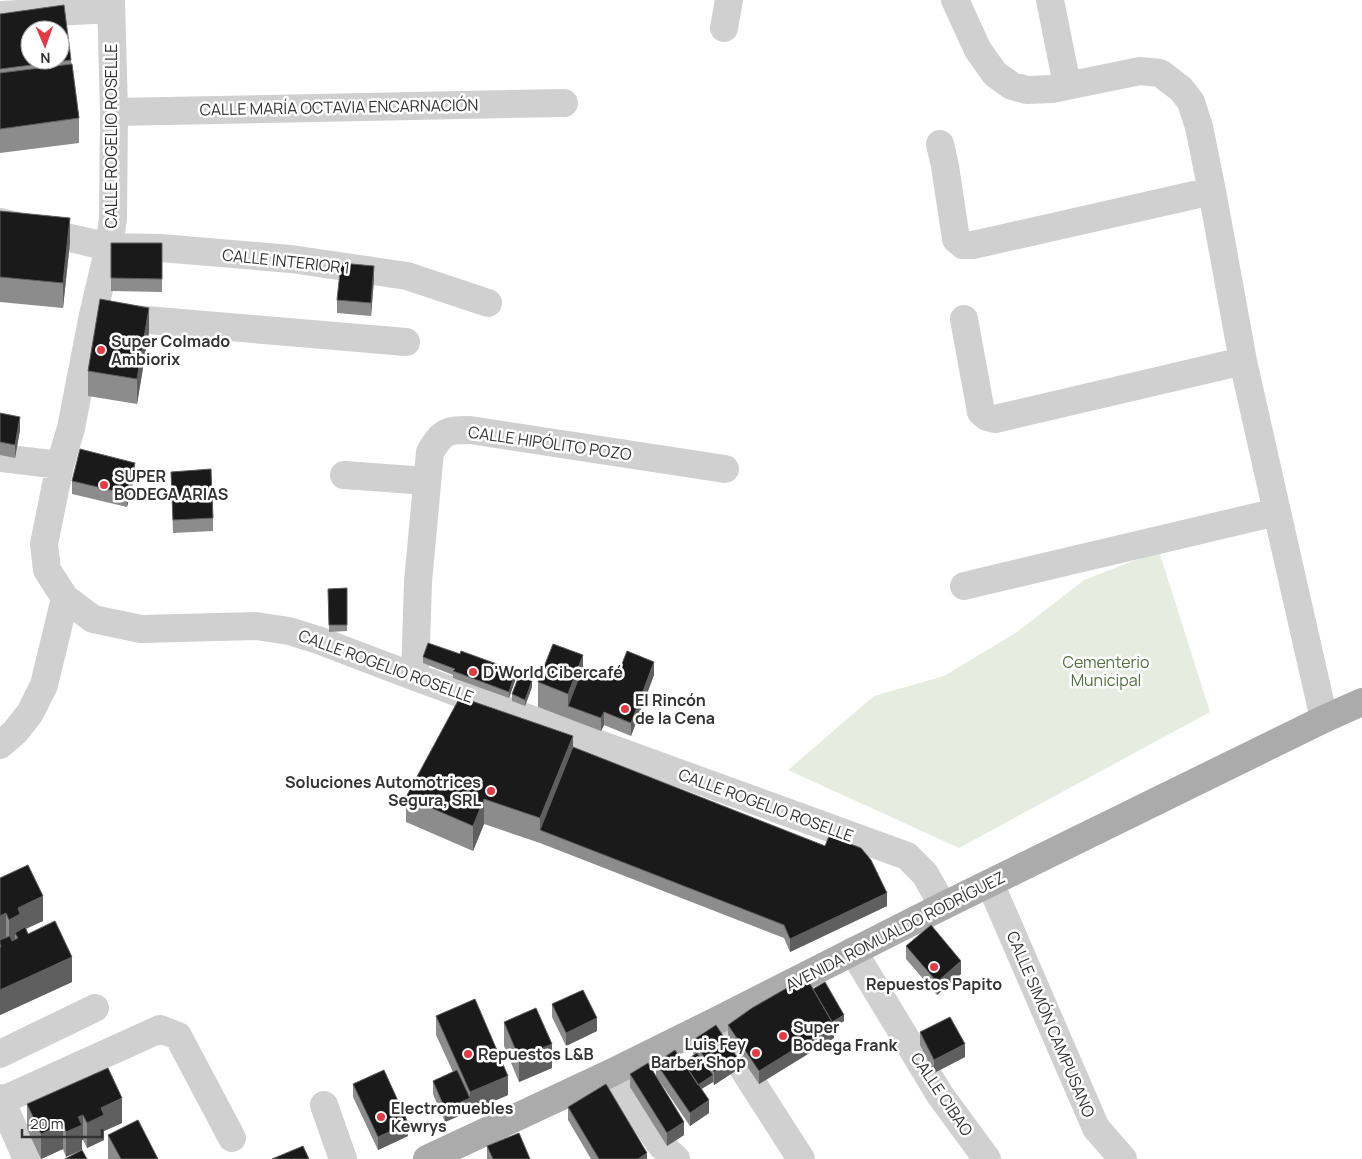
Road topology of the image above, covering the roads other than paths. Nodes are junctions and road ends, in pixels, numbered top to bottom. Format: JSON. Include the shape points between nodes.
{"nodes":[{"id":1,"x":729,"y":0,"type":"edge"},
{"id":2,"x":956,"y":0,"type":"edge"},
{"id":3,"x":1050,"y":0,"type":"edge"},
{"id":4,"x":111,"y":5,"type":"edge"},
{"id":5,"x":0,"y":15,"type":"edge"},
{"id":6,"x":724,"y":28,"type":"dead end"},
{"id":7,"x":1067,"y":85,"type":"junction"},
{"id":8,"x":564,"y":103,"type":"dead end"},
{"id":9,"x":114,"y":112,"type":"junction"},
{"id":10,"x":940,"y":144,"type":"dead end"},
{"id":11,"x":1212,"y":191,"type":"junction"},
{"id":12,"x":0,"y":222,"type":"edge"},
{"id":13,"x":109,"y":247,"type":"junction"},
{"id":14,"x":488,"y":303,"type":"dead end"},
{"id":15,"x":93,"y":315,"type":"junction"},
{"id":16,"x":964,"y":318,"type":"dead end"},
{"id":17,"x":406,"y":342,"type":"dead end"},
{"id":18,"x":1243,"y":361,"type":"junction"},
{"id":19,"x":0,"y":458,"type":"edge"},
{"id":20,"x":60,"y":465,"type":"junction"},
{"id":21,"x":725,"y":469,"type":"dead end"},
{"id":22,"x":344,"y":475,"type":"dead end"},
{"id":23,"x":427,"y":481,"type":"junction"},
{"id":24,"x":1277,"y":512,"type":"junction"},
{"id":25,"x":964,"y":586,"type":"dead end"},
{"id":26,"x":64,"y":598,"type":"junction"},
{"id":27,"x":415,"y":677,"type":"junction"},
{"id":28,"x":1362,"y":702,"type":"edge"},
{"id":29,"x":1324,"y":718,"type":"junction"},
{"id":30,"x":0,"y":745,"type":"edge"},
{"id":31,"x":990,"y":883,"type":"junction"},
{"id":32,"x":943,"y":906,"type":"junction"},
{"id":33,"x":853,"y":951,"type":"junction"},
{"id":34,"x":96,"y":1008,"type":"dead end"},
{"id":35,"x":714,"y":1022,"type":"junction"},
{"id":36,"x":0,"y":1054,"type":"edge"},
{"id":37,"x":611,"y":1073,"type":"junction"},
{"id":38,"x":1,"y":1099,"type":"edge"},
{"id":39,"x":324,"y":1105,"type":"dead end"},
{"id":40,"x":232,"y":1138,"type":"dead end"},
{"id":41,"x":441,"y":1156,"type":"edge"},
{"id":42,"x":27,"y":1159,"type":"edge"},
{"id":43,"x":343,"y":1159,"type":"edge"},
{"id":44,"x":676,"y":1159,"type":"edge"},
{"id":45,"x":801,"y":1159,"type":"edge"},
{"id":46,"x":987,"y":1159,"type":"edge"},
{"id":47,"x":1123,"y":1159,"type":"edge"}],
"edges":[{"from":1,"to":6,"type":"street"},
{"from":2,"to":7,"type":"street","via":[[978,50],[995,74],[1012,86],[1027,90]]},
{"from":3,"to":7,"type":"street"},
{"from":4,"to":5,"type":"street"},
{"from":4,"to":9,"type":"street","name":"CALLE ROGELIO ROSELLE"},
{"from":7,"to":11,"type":"street","via":[[1140,71],[1160,73],[1181,89],[1191,102]]},
{"from":8,"to":9,"type":"street","name":"CALLE MARÍA OCTAVIA ENCARNACIÓN"},
{"from":9,"to":13,"type":"street","name":"CALLE ROGELIO ROSELLE","via":[[113,218]]},
{"from":10,"to":11,"type":"street","via":[[956,238],[963,245],[973,246]]},
{"from":11,"to":18,"type":"street"},
{"from":12,"to":13,"type":"street","name":"CALLE INTERIOR 1"},
{"from":13,"to":14,"type":"street","name":"CALLE INTERIOR 1","via":[[281,258],[408,276]]},
{"from":13,"to":15,"type":"street","name":"CALLE ROGELIO ROSELLE"},
{"from":15,"to":17,"type":"street"},
{"from":15,"to":20,"type":"street","name":"CALLE ROGELIO ROSELLE"},
{"from":16,"to":18,"type":"street","via":[[981,412],[995,419]]},
{"from":18,"to":24,"type":"street"},
{"from":19,"to":20,"type":"street"},
{"from":20,"to":26,"type":"street","name":"CALLE ROGELIO ROSELLE","via":[[44,544],[47,570]]},
{"from":21,"to":23,"type":"street","name":"CALLE HIPÓLITO POZO","via":[[470,430],[450,430],[439,438],[430,452]]},
{"from":22,"to":23,"type":"street"},
{"from":23,"to":27,"type":"street","name":"CALLE HIPÓLITO POZO","via":[[418,582]]},
{"from":24,"to":25,"type":"street"},
{"from":24,"to":29,"type":"street"},
{"from":26,"to":27,"type":"street","name":"CALLE ROGELIO ROSELLE","via":[[93,619],[141,629],[256,626],[289,631]]},
{"from":26,"to":30,"type":"street","via":[[44,685],[30,713]]},
{"from":27,"to":32,"type":"street","name":"CALLE ROGELIO ROSELLE","via":[[907,856],[925,874]]},
{"from":28,"to":29,"type":"main road","name":"AVENIDA ROMUALDO RODRÍGUEZ"},
{"from":29,"to":31,"type":"main road","name":"AVENIDA ROMUALDO RODRÍGUEZ"},
{"from":31,"to":32,"type":"main road","name":"AVENIDA ROMUALDO RODRÍGUEZ"},
{"from":31,"to":47,"type":"street","name":"CALLE SIMÓN CAMPUSANO","via":[[1096,1128]]},
{"from":32,"to":33,"type":"main road","name":"AVENIDA ROMUALDO RODRÍGUEZ"},
{"from":33,"to":35,"type":"main road","name":"AVENIDA ROMUALDO RODRÍGUEZ"},
{"from":33,"to":46,"type":"street","name":"CALLE CIBAO","via":[[940,1095]]},
{"from":34,"to":36,"type":"street"},
{"from":35,"to":37,"type":"main road","name":"AVENIDA ROMUALDO RODRÍGUEZ"},
{"from":35,"to":45,"type":"street"},
{"from":37,"to":41,"type":"main road","name":"AVENIDA ROMUALDO RODRÍGUEZ"},
{"from":37,"to":44,"type":"street","via":[[661,1145]]},
{"from":38,"to":40,"type":"street","via":[[160,1029],[178,1036]]},
{"from":38,"to":42,"type":"street"},
{"from":39,"to":43,"type":"street"}]}
